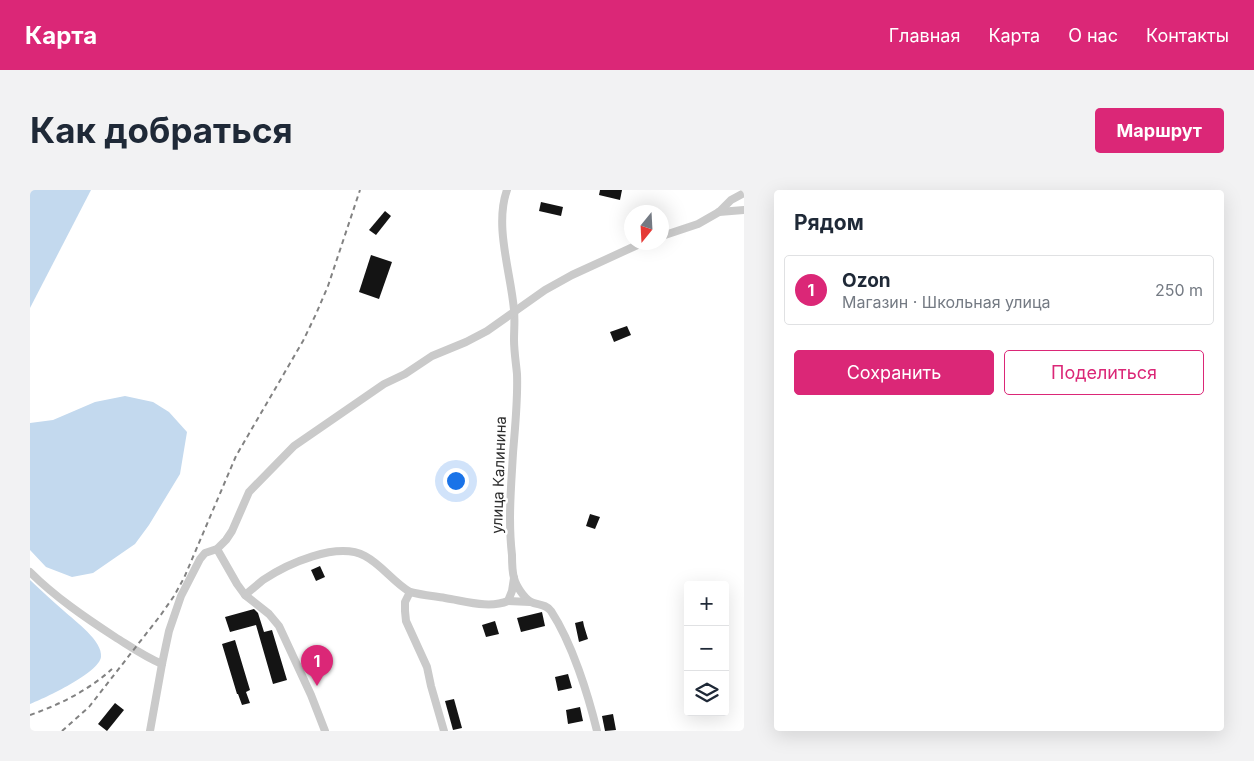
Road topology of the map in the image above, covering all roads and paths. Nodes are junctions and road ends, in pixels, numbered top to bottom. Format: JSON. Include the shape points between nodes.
{"nodes":[{"id":1,"x":507,"y":190,"type":"edge"},
{"id":2,"x":744,"y":193,"type":"edge"},
{"id":3,"x":744,"y":210,"type":"edge"},
{"id":4,"x":719,"y":212,"type":"junction"},
{"id":5,"x":669,"y":234,"type":"edge"},
{"id":6,"x":627,"y":250,"type":"edge"},
{"id":7,"x":514,"y":311,"type":"junction"},
{"id":8,"x":217,"y":549,"type":"junction"},
{"id":9,"x":30,"y":572,"type":"edge"},
{"id":10,"x":514,"y":578,"type":"junction"},
{"id":11,"x":410,"y":592,"type":"junction"},
{"id":12,"x":245,"y":595,"type":"junction"},
{"id":13,"x":508,"y":602,"type":"junction"},
{"id":14,"x":530,"y":602,"type":"junction"},
{"id":15,"x":162,"y":664,"type":"junction"},
{"id":16,"x":150,"y":731,"type":"edge"},
{"id":17,"x":325,"y":731,"type":"edge"},
{"id":18,"x":444,"y":731,"type":"edge"},
{"id":19,"x":597,"y":731,"type":"edge"}],
"edges":[{"from":1,"to":7,"type":"street","name":"улица Калинина","via":[[504,197],[504,249]]},
{"from":2,"to":4,"type":"street","via":[[730,200]]},
{"from":3,"to":4,"type":"street"},
{"from":4,"to":5,"type":"street","via":[[698,224]]},
{"from":6,"to":7,"type":"street","via":[[572,275]]},
{"from":7,"to":8,"type":"street","via":[[487,331],[432,356],[384,384],[294,446],[250,492],[232,531]]},
{"from":7,"to":10,"type":"street","name":"улица Калинина","via":[[517,375],[509,509]]},
{"from":8,"to":12,"type":"street"},
{"from":8,"to":15,"type":"street","via":[[205,553],[200,559],[181,596]]},
{"from":9,"to":15,"type":"street","via":[[99,627]]},
{"from":10,"to":13,"type":"street"},
{"from":10,"to":14,"type":"street","name":"улица Калинина"},
{"from":11,"to":12,"type":"street","via":[[370,559],[344,551],[300,560]]},
{"from":11,"to":13,"type":"street","via":[[467,602]]},
{"from":11,"to":18,"type":"street","via":[[405,602],[406,621],[427,667]]},
{"from":12,"to":17,"type":"street","via":[[279,626]]},
{"from":13,"to":14,"type":"street"},
{"from":14,"to":19,"type":"street","name":"улица Калинина","via":[[549,608],[557,622],[575,661]]},
{"from":15,"to":16,"type":"street"}]}
